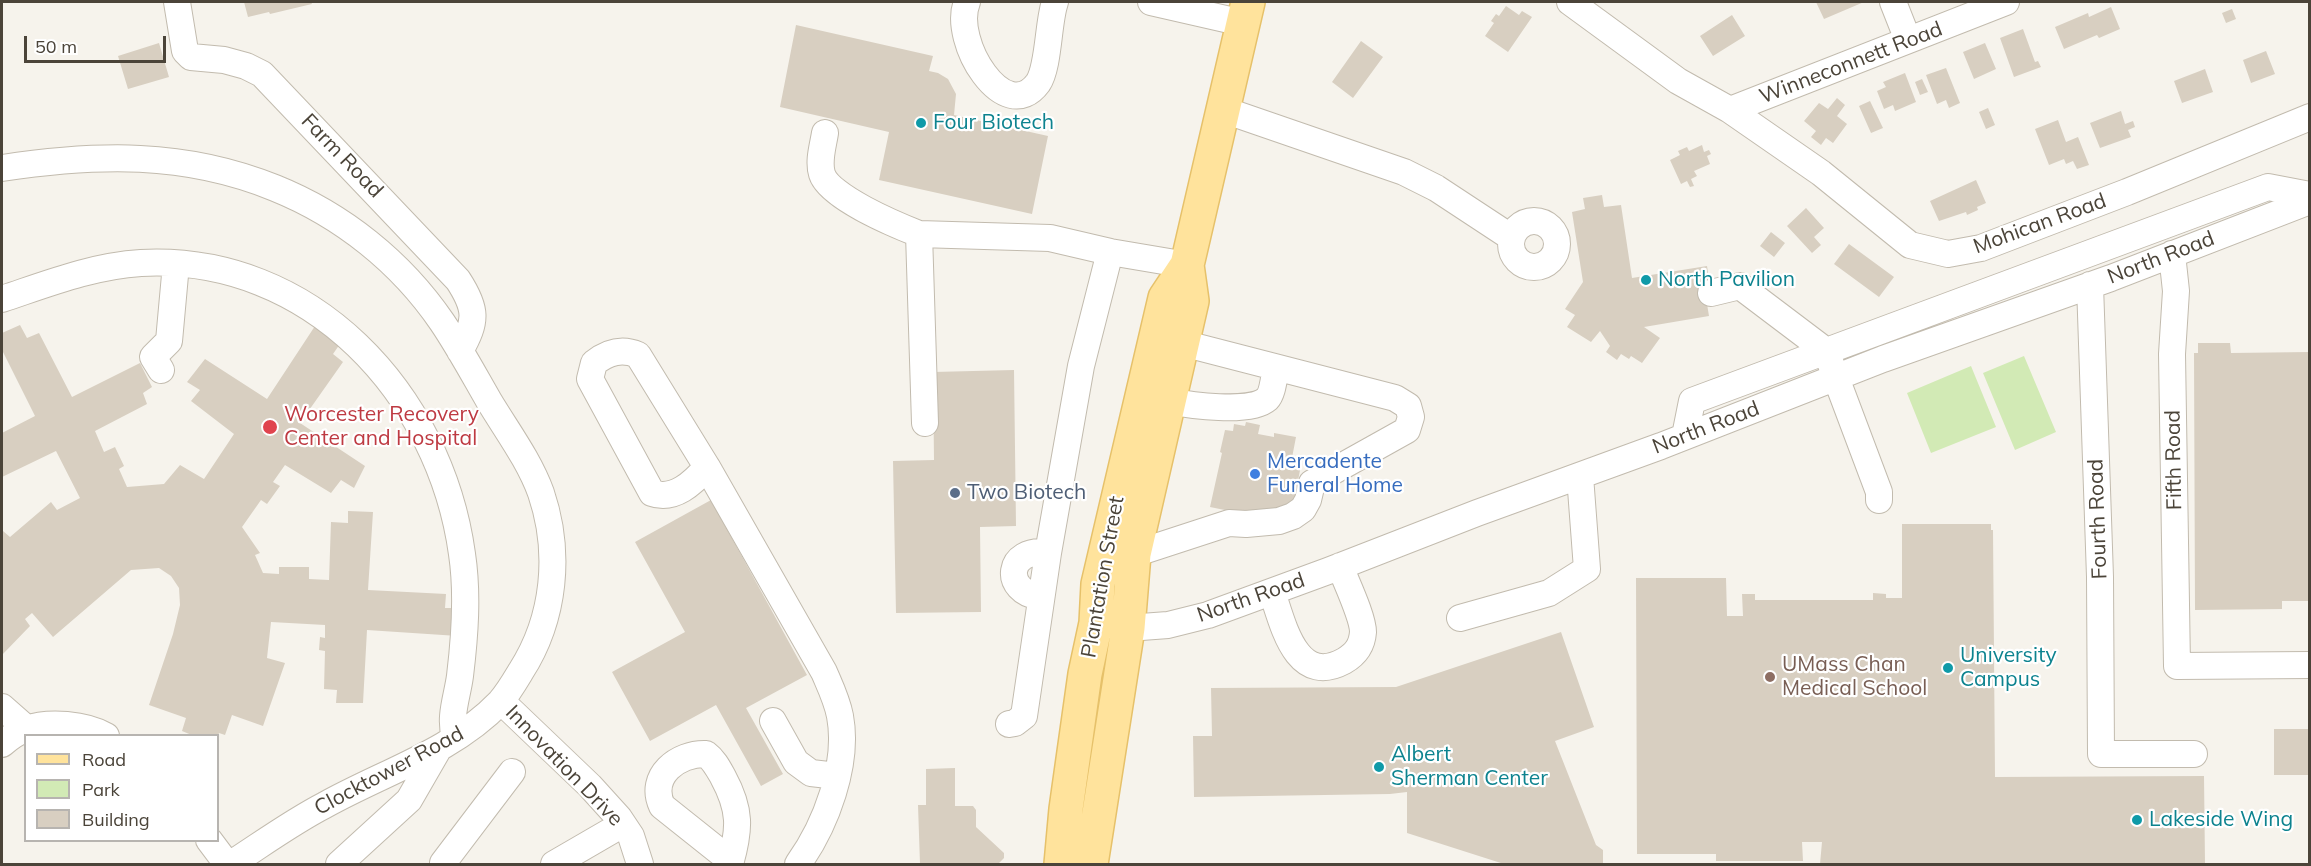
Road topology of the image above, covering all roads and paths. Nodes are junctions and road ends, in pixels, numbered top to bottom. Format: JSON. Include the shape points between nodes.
{"nodes":[{"id":1,"x":177,"y":2,"type":"edge"},
{"id":2,"x":967,"y":2,"type":"edge"},
{"id":3,"x":1055,"y":2,"type":"edge"},
{"id":4,"x":1151,"y":2,"type":"edge"},
{"id":5,"x":1570,"y":2,"type":"edge"},
{"id":6,"x":1893,"y":2,"type":"edge"},
{"id":7,"x":2006,"y":2,"type":"edge"},
{"id":8,"x":1246,"y":12,"type":"edge"},
{"id":9,"x":1908,"y":40,"type":"junction"},
{"id":10,"x":1224,"y":110,"type":"junction"},
{"id":11,"x":1730,"y":110,"type":"junction"},
{"id":12,"x":2310,"y":117,"type":"edge"},
{"id":13,"x":825,"y":133,"type":"dead end"},
{"id":14,"x":2,"y":168,"type":"edge"},
{"id":15,"x":2310,"y":195,"type":"edge"},
{"id":16,"x":2310,"y":201,"type":"edge"},
{"id":17,"x":919,"y":234,"type":"junction"},
{"id":18,"x":1512,"y":237,"type":"dead end"},
{"id":19,"x":1110,"y":252,"type":"junction"},
{"id":20,"x":2172,"y":254,"type":"junction"},
{"id":21,"x":176,"y":264,"type":"junction"},
{"id":22,"x":1186,"y":265,"type":"junction"},
{"id":23,"x":2090,"y":285,"type":"junction"},
{"id":24,"x":1711,"y":292,"type":"dead end"},
{"id":25,"x":2,"y":299,"type":"edge"},
{"id":26,"x":1182,"y":344,"type":"junction"},
{"id":27,"x":460,"y":351,"type":"junction"},
{"id":28,"x":1826,"y":351,"type":"junction"},
{"id":29,"x":1276,"y":368,"type":"junction"},
{"id":30,"x":161,"y":370,"type":"dead end"},
{"id":31,"x":1838,"y":377,"type":"junction"},
{"id":32,"x":1168,"y":401,"type":"junction"},
{"id":33,"x":926,"y":423,"type":"dead end"},
{"id":34,"x":1685,"y":436,"type":"junction"},
{"id":35,"x":707,"y":467,"type":"junction"},
{"id":36,"x":1580,"y":476,"type":"junction"},
{"id":37,"x":1879,"y":500,"type":"dead end"},
{"id":38,"x":1134,"y":554,"type":"junction"},
{"id":39,"x":1340,"y":566,"type":"junction"},
{"id":40,"x":1272,"y":592,"type":"junction"},
{"id":41,"x":1460,"y":618,"type":"dead end"},
{"id":42,"x":1096,"y":623,"type":"junction"},
{"id":43,"x":1128,"y":628,"type":"junction"},
{"id":44,"x":2310,"y":664,"type":"edge"},
{"id":45,"x":501,"y":701,"type":"junction"},
{"id":46,"x":2,"y":708,"type":"edge"},
{"id":47,"x":773,"y":721,"type":"dead end"},
{"id":48,"x":1009,"y":724,"type":"dead end"},
{"id":49,"x":27,"y":729,"type":"junction"},
{"id":50,"x":104,"y":734,"type":"edge"},
{"id":51,"x":447,"y":743,"type":"junction"},
{"id":52,"x":2,"y":744,"type":"edge"},
{"id":53,"x":2194,"y":754,"type":"dead end"},
{"id":54,"x":512,"y":772,"type":"dead end"},
{"id":55,"x":837,"y":776,"type":"junction"},
{"id":56,"x":623,"y":824,"type":"junction"},
{"id":57,"x":211,"y":842,"type":"edge"},
{"id":58,"x":229,"y":864,"type":"edge"},
{"id":59,"x":339,"y":864,"type":"edge"},
{"id":60,"x":443,"y":864,"type":"edge"},
{"id":61,"x":554,"y":864,"type":"edge"},
{"id":62,"x":640,"y":864,"type":"edge"},
{"id":63,"x":798,"y":864,"type":"edge"},
{"id":64,"x":1061,"y":864,"type":"edge"},
{"id":65,"x":1091,"y":864,"type":"edge"}],
"edges":[{"from":1,"to":27,"type":"street","name":"Farm Road","via":[[185,51],[191,57],[224,60],[262,74],[458,280],[470,298],[474,315],[471,332]]},
{"from":2,"to":3,"type":"street","via":[[964,25],[968,47],[996,86],[1018,95],[1029,92],[1040,80]]},
{"from":4,"to":8,"type":"street"},
{"from":5,"to":11,"type":"street","name":"Mohican Road","via":[[1678,81]]},
{"from":6,"to":9,"type":"street"},
{"from":7,"to":9,"type":"street","name":"Winneconnett Road"},
{"from":8,"to":10,"type":"main road","name":"Plantation Street"},
{"from":9,"to":11,"type":"street","name":"Winneconnett Road"},
{"from":10,"to":18,"type":"street","via":[[1404,172]]},
{"from":10,"to":22,"type":"main road","name":"Plantation Street"},
{"from":11,"to":12,"type":"street","name":"Mohican Road","via":[[1821,173],[1910,245],[1948,254],[1991,244]]},
{"from":13,"to":17,"type":"street","via":[[820,157],[824,180],[841,195]]},
{"from":14,"to":27,"type":"street","name":"Clocktower Road","via":[[54,160],[171,160],[215,168],[278,189],[339,221],[373,246],[414,284]]},
{"from":15,"to":28,"type":"street","via":[[2268,187]]},
{"from":16,"to":20,"type":"street","name":"North Road"},
{"from":17,"to":19,"type":"street","via":[[1050,238]]},
{"from":17,"to":33,"type":"street"},
{"from":19,"to":22,"type":"street"},
{"from":19,"to":48,"type":"street","via":[[1082,366],[1048,553],[1026,554],[1014,566],[1015,581],[1023,592],[1041,597],[1024,716]]},
{"from":20,"to":23,"type":"street","name":"North Road"},
{"from":20,"to":44,"type":"street","name":"Fifth Road","via":[[2176,291],[2172,354],[2176,666]]},
{"from":21,"to":25,"type":"street","via":[[109,267]]},
{"from":21,"to":30,"type":"street","via":[[169,341],[153,357]]},
{"from":21,"to":51,"type":"street","via":[[240,276],[318,312],[384,371],[418,422],[449,495],[465,579],[465,626]]},
{"from":22,"to":26,"type":"main road","name":"Plantation Street","via":[[1192,301]]},
{"from":22,"to":42,"type":"main road","name":"Plantation Street","via":[[1165,298],[1098,584]]},
{"from":23,"to":31,"type":"street","name":"North Road"},
{"from":23,"to":53,"type":"street","name":"Fourth Road","via":[[2100,577],[2101,754]]},
{"from":24,"to":28,"type":"street","via":[[1740,286]]},
{"from":26,"to":29,"type":"street"},
{"from":26,"to":32,"type":"main road","name":"Plantation Street"},
{"from":27,"to":45,"type":"street","name":"Clocktower Road","via":[[533,476],[552,546],[552,584],[542,626],[523,668]]},
{"from":28,"to":31,"type":"street"},
{"from":28,"to":34,"type":"street","via":[[1692,401]]},
{"from":29,"to":32,"type":"street","via":[[1269,397],[1257,403],[1236,407]]},
{"from":29,"to":38,"type":"street","via":[[1402,401],[1411,412],[1407,430],[1312,483],[1303,509],[1293,516],[1279,521],[1228,523]]},
{"from":31,"to":34,"type":"street","name":"North Road"},
{"from":31,"to":37,"type":"street"},
{"from":32,"to":38,"type":"main road","name":"Plantation Street"},
{"from":34,"to":36,"type":"street","name":"North Road"},
{"from":35,"to":35,"type":"street","via":[[638,355],[626,350],[594,363],[590,379],[652,493],[661,496],[683,489]]},
{"from":35,"to":55,"type":"street","via":[[834,694],[843,746]]},
{"from":36,"to":39,"type":"street","name":"North Road"},
{"from":36,"to":41,"type":"street","via":[[1587,569],[1549,593]]},
{"from":38,"to":43,"type":"main road","name":"Plantation Street"},
{"from":39,"to":40,"type":"street","name":"North Road"},
{"from":39,"to":40,"type":"street","via":[[1363,629],[1354,656],[1339,664],[1321,668],[1295,653]]},
{"from":40,"to":43,"type":"street","name":"North Road","via":[[1168,625]]},
{"from":42,"to":43,"type":"street","name":"North Road"},
{"from":42,"to":64,"type":"main road","name":"Plantation Street"},
{"from":43,"to":65,"type":"main road","name":"Plantation Street"},
{"from":45,"to":51,"type":"street","name":"Clocktower Road"},
{"from":45,"to":56,"type":"street","name":"Innovation Drive","via":[[590,786]]},
{"from":46,"to":49,"type":"street"},
{"from":47,"to":55,"type":"street","via":[[796,762],[811,773]]},
{"from":49,"to":50,"type":"street","via":[[69,726]]},
{"from":49,"to":52,"type":"street"},
{"from":51,"to":58,"type":"street","name":"Clocktower Road","via":[[325,804]]},
{"from":51,"to":59,"type":"street","via":[[409,800]]},
{"from":54,"to":60,"type":"street"},
{"from":55,"to":63,"type":"street","via":[[821,827]]},
{"from":56,"to":61,"type":"street"},
{"from":56,"to":62,"type":"street","name":"Innovation Drive"},
{"from":57,"to":58,"type":"street"}]}
